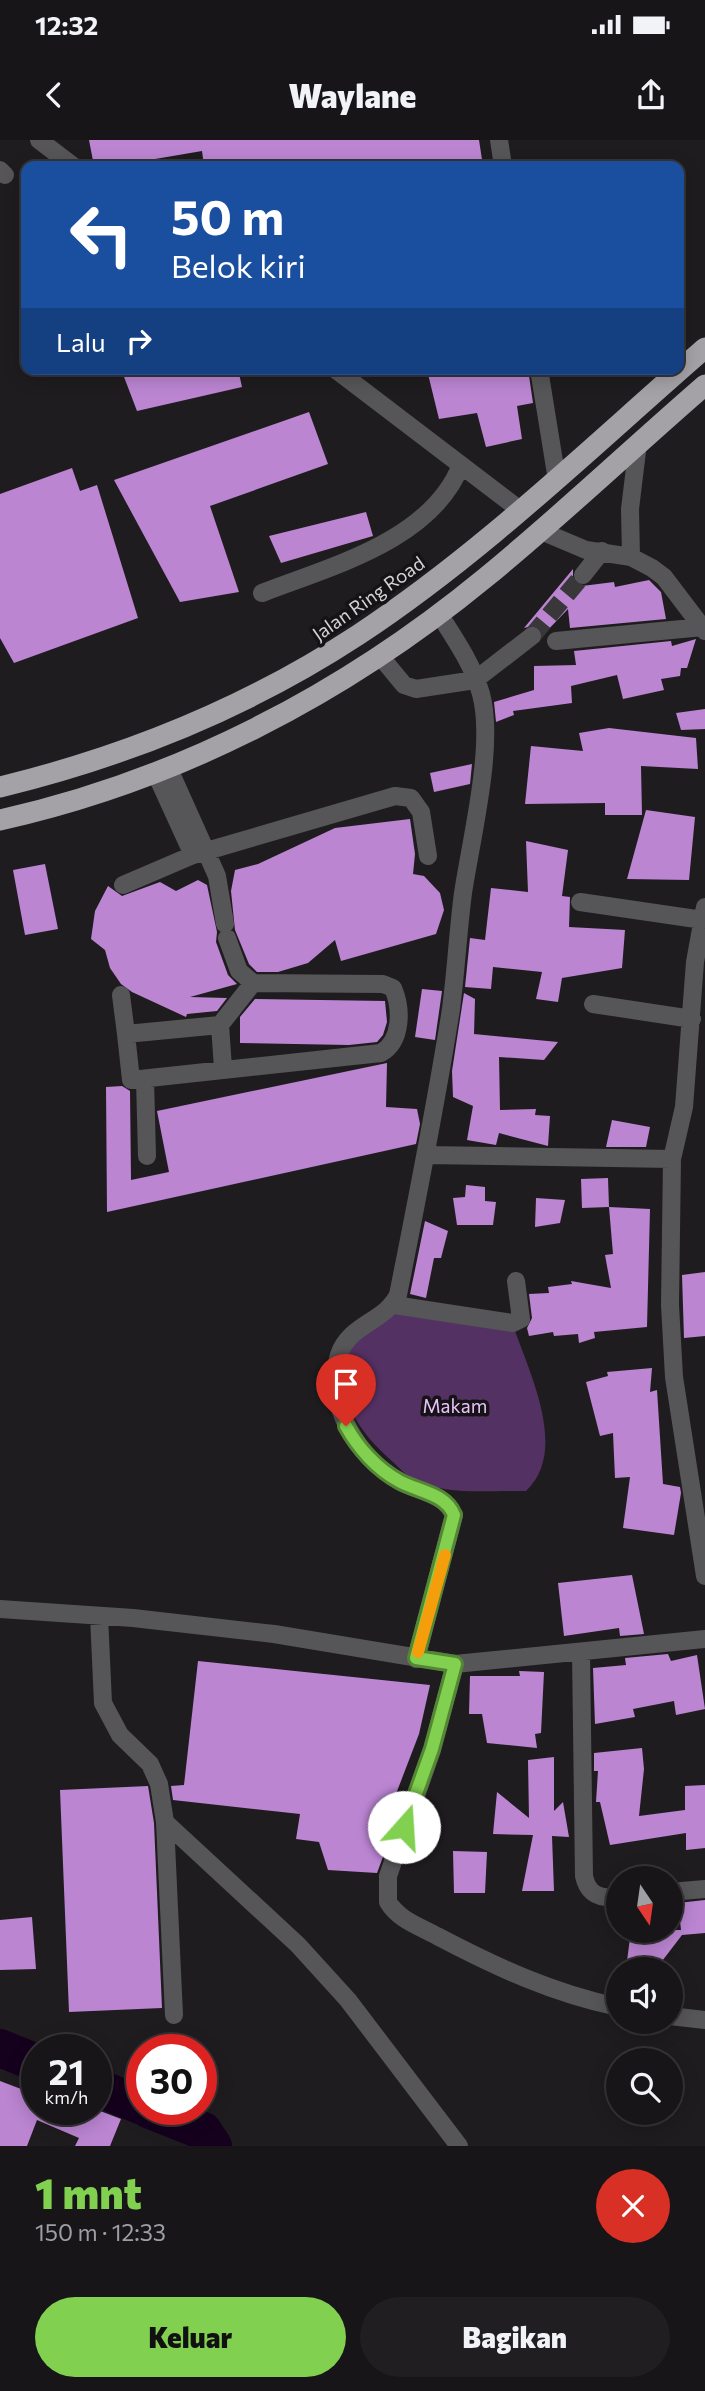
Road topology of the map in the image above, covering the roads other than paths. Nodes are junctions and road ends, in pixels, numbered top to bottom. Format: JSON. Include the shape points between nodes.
{"nodes":[{"id":1,"x":39,"y":140,"type":"edge"},
{"id":2,"x":499,"y":140,"type":"edge"},
{"id":3,"x":66,"y":161,"type":"edge"},
{"id":4,"x":502,"y":161,"type":"edge"},
{"id":5,"x":705,"y":348,"type":"edge"},
{"id":6,"x":684,"y":367,"type":"edge"},
{"id":7,"x":343,"y":375,"type":"edge"},
{"id":8,"x":540,"y":375,"type":"edge"},
{"id":9,"x":675,"y":375,"type":"edge"},
{"id":10,"x":705,"y":385,"type":"edge"},
{"id":11,"x":639,"y":443,"type":"junction"},
{"id":12,"x":461,"y":465,"type":"junction"},
{"id":13,"x":556,"y":480,"type":"junction"},
{"id":14,"x":520,"y":510,"type":"junction"},
{"id":15,"x":541,"y":531,"type":"junction"},
{"id":16,"x":602,"y":551,"type":"junction"},
{"id":17,"x":631,"y":557,"type":"junction"},
{"id":18,"x":583,"y":575,"type":"tunnel mouth"},
{"id":19,"x":262,"y":593,"type":"dead end"},
{"id":20,"x":439,"y":614,"type":"junction"},
{"id":21,"x":704,"y":629,"type":"edge"},
{"id":22,"x":532,"y":636,"type":"tunnel mouth"},
{"id":23,"x":556,"y":641,"type":"dead end"},
{"id":24,"x":380,"y":656,"type":"junction"},
{"id":25,"x":475,"y":680,"type":"junction"},
{"id":26,"x":162,"y":772,"type":"junction"},
{"id":27,"x":0,"y":787,"type":"edge"},
{"id":28,"x":0,"y":820,"type":"edge"},
{"id":29,"x":199,"y":853,"type":"junction"},
{"id":30,"x":428,"y":856,"type":"dead end"},
{"id":31,"x":123,"y":885,"type":"dead end"},
{"id":32,"x":580,"y":902,"type":"dead end"},
{"id":33,"x":704,"y":913,"type":"edge"},
{"id":34,"x":253,"y":983,"type":"junction"},
{"id":35,"x":121,"y":995,"type":"dead end"},
{"id":36,"x":593,"y":1004,"type":"dead end"},
{"id":37,"x":692,"y":1019,"type":"junction"},
{"id":38,"x":220,"y":1025,"type":"junction"},
{"id":39,"x":126,"y":1034,"type":"junction"},
{"id":40,"x":223,"y":1068,"type":"junction"},
{"id":41,"x":145,"y":1079,"type":"junction"},
{"id":42,"x":426,"y":1155,"type":"junction"},
{"id":43,"x":147,"y":1156,"type":"dead end"},
{"id":44,"x":672,"y":1159,"type":"junction"},
{"id":45,"x":516,"y":1281,"type":"dead end"},
{"id":46,"x":394,"y":1305,"type":"junction"},
{"id":47,"x":705,"y":1576,"type":"edge"},
{"id":48,"x":0,"y":1609,"type":"edge"},
{"id":49,"x":99,"y":1616,"type":"junction"},
{"id":50,"x":705,"y":1639,"type":"edge"},
{"id":51,"x":581,"y":1653,"type":"junction"},
{"id":52,"x":416,"y":1658,"type":"junction"},
{"id":53,"x":455,"y":1664,"type":"junction"},
{"id":54,"x":165,"y":1822,"type":"junction"},
{"id":55,"x":705,"y":1889,"type":"edge"},
{"id":56,"x":683,"y":1891,"type":"edge"},
{"id":57,"x":606,"y":1896,"type":"edge"},
{"id":58,"x":606,"y":2004,"type":"edge"},
{"id":59,"x":174,"y":2015,"type":"dead end"},
{"id":60,"x":683,"y":2017,"type":"edge"},
{"id":61,"x":705,"y":2020,"type":"edge"},
{"id":62,"x":459,"y":2146,"type":"edge"}],
"edges":[{"from":1,"to":3,"type":"street"},
{"from":2,"to":4,"type":"street"},
{"from":5,"to":6,"type":"highway","name":"Jalan Ring Road"},
{"from":7,"to":12,"type":"street"},
{"from":8,"to":13,"type":"street"},
{"from":9,"to":13,"type":"highway","name":"Jalan Ring Road"},
{"from":10,"to":11,"type":"highway"},
{"from":11,"to":15,"type":"highway"},
{"from":11,"to":17,"type":"street","via":[[630,509]]},
{"from":12,"to":14,"type":"street"},
{"from":12,"to":19,"type":"street","via":[[453,486],[398,537]]},
{"from":13,"to":14,"type":"highway","name":"Jalan Ring Road"},
{"from":14,"to":27,"type":"highway","name":"Jalan Ring Road","via":[[393,611],[267,689],[142,745]]},
{"from":15,"to":16,"type":"street","via":[[586,550]]},
{"from":15,"to":20,"type":"highway"},
{"from":16,"to":17,"type":"street"},
{"from":16,"to":18,"type":"street"},
{"from":17,"to":21,"type":"street","via":[[664,577]]},
{"from":20,"to":24,"type":"highway"},
{"from":20,"to":25,"type":"street"},
{"from":21,"to":23,"type":"street"},
{"from":22,"to":25,"type":"street"},
{"from":24,"to":25,"type":"street","via":[[410,688]]},
{"from":24,"to":26,"type":"highway","via":[[279,717]]},
{"from":25,"to":42,"type":"street","via":[[481,695],[482,771]]},
{"from":26,"to":28,"type":"highway"},
{"from":26,"to":29,"type":"street"},
{"from":29,"to":30,"type":"street","via":[[395,796],[411,798],[421,812]]},
{"from":29,"to":31,"type":"street"},
{"from":29,"to":34,"type":"street","via":[[222,891],[226,931],[239,971]]},
{"from":32,"to":33,"type":"street"},
{"from":33,"to":37,"type":"street"},
{"from":34,"to":38,"type":"street"},
{"from":34,"to":40,"type":"street","via":[[383,984],[393,988],[397,998],[397,1036],[393,1046],[381,1053]]},
{"from":35,"to":39,"type":"street"},
{"from":36,"to":37,"type":"street"},
{"from":37,"to":44,"type":"street","via":[[684,1107]]},
{"from":38,"to":39,"type":"street"},
{"from":38,"to":40,"type":"street"},
{"from":39,"to":41,"type":"street","via":[[131,1080]]},
{"from":40,"to":41,"type":"street"},
{"from":41,"to":43,"type":"street"},
{"from":42,"to":44,"type":"street"},
{"from":42,"to":46,"type":"street"},
{"from":44,"to":47,"type":"street","via":[[670,1343]]},
{"from":45,"to":46,"type":"street","via":[[521,1319],[513,1323]]},
{"from":46,"to":52,"type":"street","via":[[345,1342],[339,1356],[338,1384],[346,1426],[367,1455],[398,1480],[441,1499],[454,1515]]},
{"from":48,"to":49,"type":"street"},
{"from":49,"to":52,"type":"street","via":[[274,1634]]},
{"from":49,"to":54,"type":"street","via":[[103,1703],[120,1735],[150,1764],[159,1784]]},
{"from":50,"to":51,"type":"street"},
{"from":51,"to":53,"type":"street"},
{"from":51,"to":57,"type":"street","via":[[584,1877],[586,1888]]},
{"from":52,"to":53,"type":"street"},
{"from":53,"to":58,"type":"street","via":[[432,1749],[388,1876],[388,1902],[403,1918],[511,1973],[575,1998]]},
{"from":54,"to":59,"type":"street"},
{"from":54,"to":62,"type":"street","via":[[298,1945],[348,2000]]},
{"from":55,"to":56,"type":"street"},
{"from":60,"to":61,"type":"street"}]}
